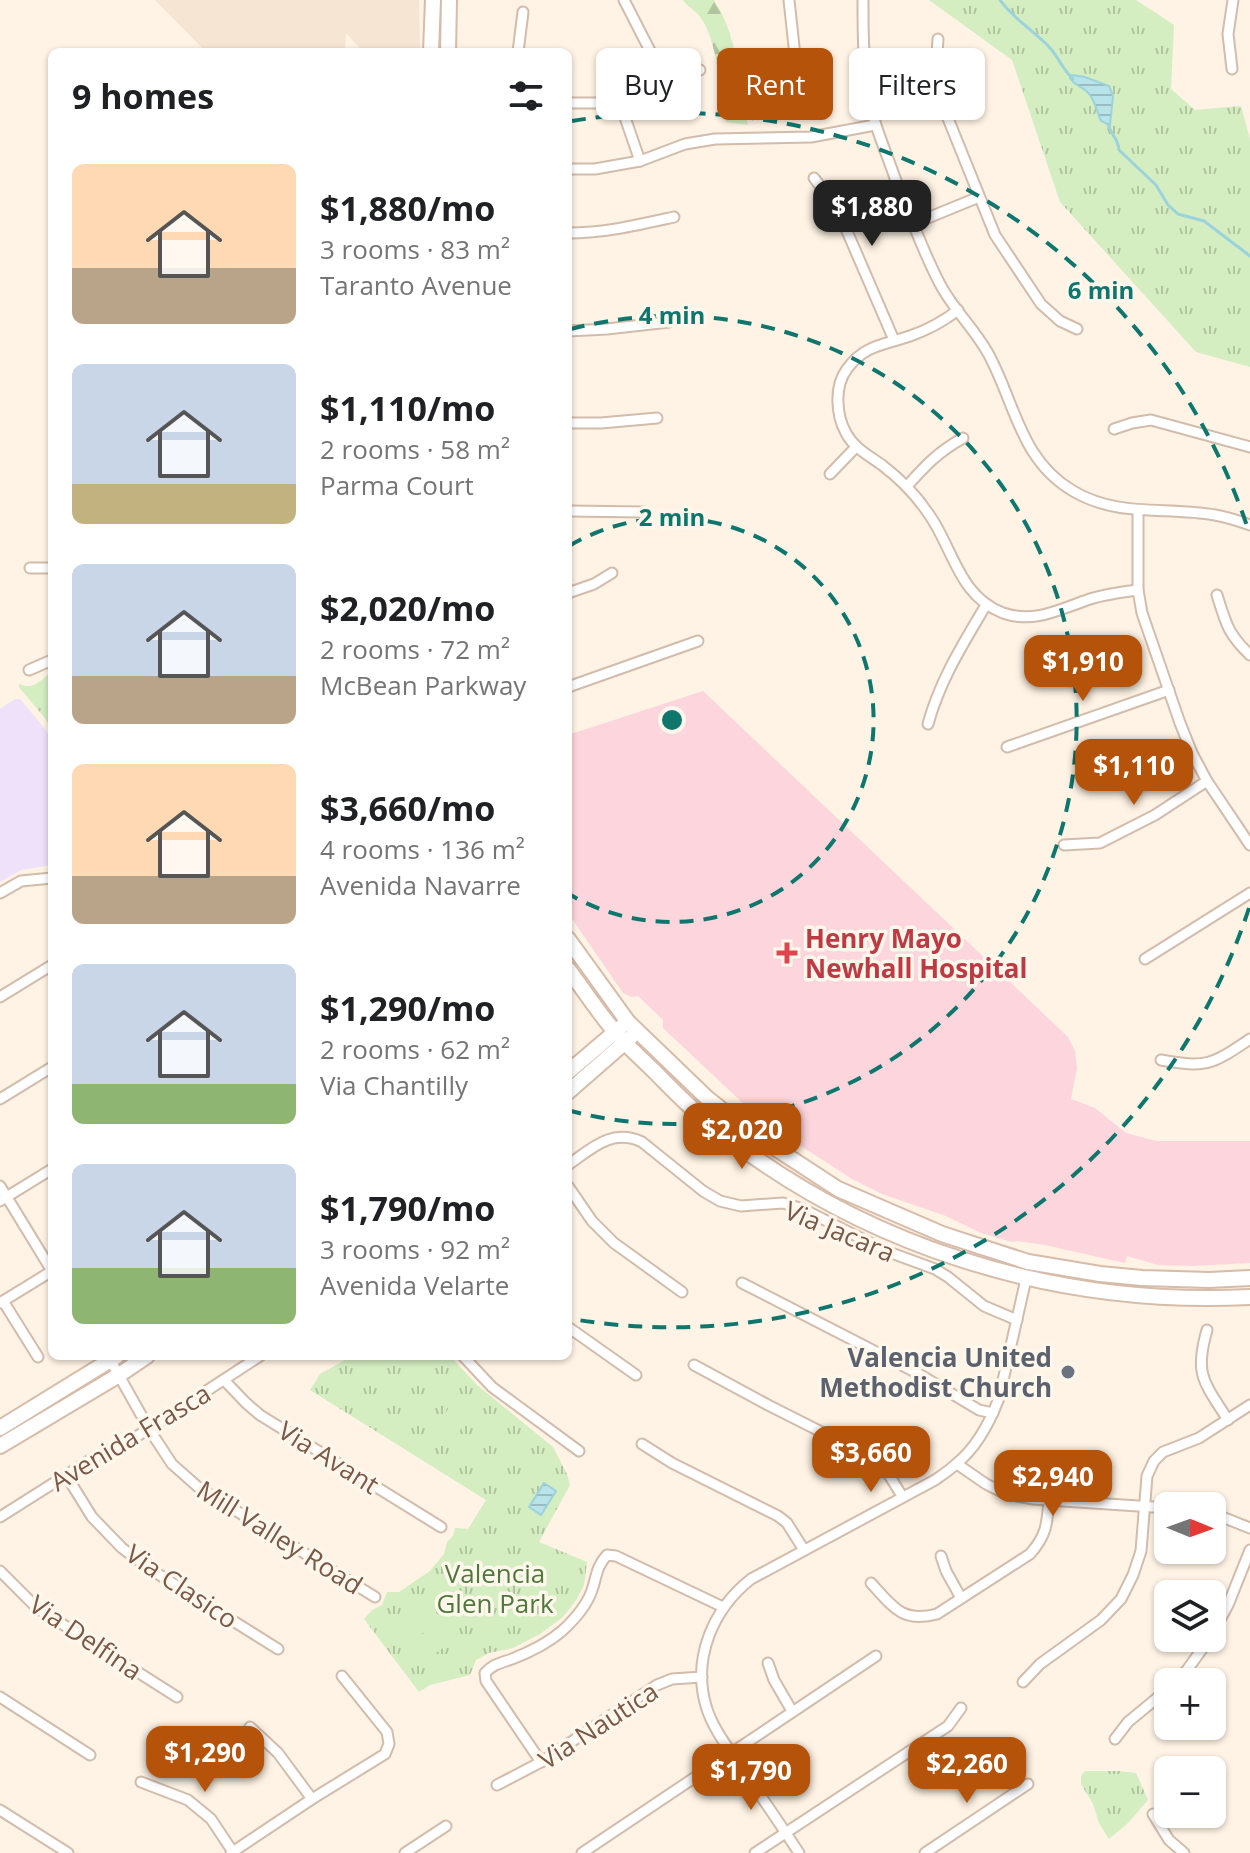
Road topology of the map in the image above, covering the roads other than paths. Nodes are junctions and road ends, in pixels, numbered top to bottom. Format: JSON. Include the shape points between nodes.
{"nodes":[{"id":1,"x":433,"y":0,"type":"edge"},
{"id":2,"x":449,"y":0,"type":"edge"},
{"id":3,"x":624,"y":0,"type":"edge"},
{"id":4,"x":789,"y":0,"type":"edge"},
{"id":5,"x":863,"y":0,"type":"edge"},
{"id":6,"x":1233,"y":0,"type":"edge"},
{"id":7,"x":523,"y":12,"type":"dead end"},
{"id":8,"x":938,"y":39,"type":"dead end"},
{"id":9,"x":431,"y":48,"type":"edge"},
{"id":10,"x":448,"y":48,"type":"edge"},
{"id":11,"x":518,"y":48,"type":"edge"},
{"id":12,"x":649,"y":48,"type":"edge"},
{"id":13,"x":794,"y":48,"type":"edge"},
{"id":14,"x":1232,"y":69,"type":"dead end"},
{"id":15,"x":572,"y":103,"type":"edge"},
{"id":16,"x":596,"y":103,"type":"edge"},
{"id":17,"x":626,"y":120,"type":"edge"},
{"id":18,"x":875,"y":125,"type":"junction"},
{"id":19,"x":640,"y":161,"type":"junction"},
{"id":20,"x":572,"y":169,"type":"edge"},
{"id":21,"x":814,"y":178,"type":"dead end"},
{"id":22,"x":979,"y":197,"type":"junction"},
{"id":23,"x":674,"y":217,"type":"dead end"},
{"id":24,"x":913,"y":224,"type":"junction"},
{"id":25,"x":572,"y":233,"type":"edge"},
{"id":26,"x":958,"y":310,"type":"junction"},
{"id":27,"x":669,"y":322,"type":"dead end"},
{"id":28,"x":1077,"y":329,"type":"dead end"},
{"id":29,"x":572,"y":331,"type":"edge"},
{"id":30,"x":894,"y":340,"type":"junction"},
{"id":31,"x":657,"y":418,"type":"dead end"},
{"id":32,"x":572,"y":423,"type":"edge"},
{"id":33,"x":1114,"y":429,"type":"dead end"},
{"id":34,"x":963,"y":438,"type":"dead end"},
{"id":35,"x":856,"y":447,"type":"junction"},
{"id":36,"x":1250,"y":447,"type":"edge"},
{"id":37,"x":830,"y":474,"type":"dead end"},
{"id":38,"x":907,"y":486,"type":"junction"},
{"id":39,"x":572,"y":511,"type":"edge"},
{"id":40,"x":1138,"y":511,"type":"junction"},
{"id":41,"x":644,"y":512,"type":"dead end"},
{"id":42,"x":1250,"y":525,"type":"edge"},
{"id":43,"x":30,"y":568,"type":"dead end"},
{"id":44,"x":48,"y":568,"type":"edge"},
{"id":45,"x":612,"y":573,"type":"dead end"},
{"id":46,"x":1138,"y":590,"type":"junction"},
{"id":47,"x":572,"y":592,"type":"edge"},
{"id":48,"x":1217,"y":595,"type":"dead end"},
{"id":49,"x":986,"y":605,"type":"junction"},
{"id":50,"x":698,"y":641,"type":"dead end"},
{"id":51,"x":1250,"y":655,"type":"edge"},
{"id":52,"x":48,"y":662,"type":"edge"},
{"id":53,"x":29,"y":670,"type":"dead end"},
{"id":54,"x":572,"y":686,"type":"edge"},
{"id":55,"x":1169,"y":690,"type":"junction"},
{"id":56,"x":928,"y":724,"type":"dead end"},
{"id":57,"x":1007,"y":747,"type":"dead end"},
{"id":58,"x":1207,"y":781,"type":"junction"},
{"id":59,"x":1064,"y":845,"type":"dead end"},
{"id":60,"x":1250,"y":845,"type":"edge"},
{"id":61,"x":48,"y":878,"type":"edge"},
{"id":62,"x":0,"y":893,"type":"edge"},
{"id":63,"x":1250,"y":893,"type":"edge"},
{"id":64,"x":572,"y":944,"type":"edge"},
{"id":65,"x":1145,"y":959,"type":"dead end"},
{"id":66,"x":48,"y":967,"type":"edge"},
{"id":67,"x":572,"y":974,"type":"edge"},
{"id":68,"x":0,"y":997,"type":"edge"},
{"id":69,"x":633,"y":1026,"type":"junction"},
{"id":70,"x":620,"y":1037,"type":"junction"},
{"id":71,"x":1250,"y":1039,"type":"edge"},
{"id":72,"x":1161,"y":1060,"type":"dead end"},
{"id":73,"x":48,"y":1069,"type":"edge"},
{"id":74,"x":572,"y":1069,"type":"edge"},
{"id":75,"x":572,"y":1088,"type":"edge"},
{"id":76,"x":0,"y":1099,"type":"edge"},
{"id":77,"x":572,"y":1162,"type":"edge"},
{"id":78,"x":48,"y":1171,"type":"edge"},
{"id":79,"x":0,"y":1186,"type":"edge"},
{"id":80,"x":572,"y":1192,"type":"edge"},
{"id":81,"x":3,"y":1198,"type":"edge"},
{"id":82,"x":48,"y":1265,"type":"edge"},
{"id":83,"x":48,"y":1273,"type":"edge"},
{"id":84,"x":1250,"y":1278,"type":"edge"},
{"id":85,"x":1026,"y":1279,"type":"junction"},
{"id":86,"x":742,"y":1283,"type":"dead end"},
{"id":87,"x":682,"y":1292,"type":"dead end"},
{"id":88,"x":1250,"y":1297,"type":"edge"},
{"id":89,"x":1,"y":1302,"type":"edge"},
{"id":90,"x":1017,"y":1320,"type":"junction"},
{"id":91,"x":572,"y":1330,"type":"edge"},
{"id":92,"x":1207,"y":1330,"type":"dead end"},
{"id":93,"x":38,"y":1357,"type":"dead end"},
{"id":94,"x":107,"y":1360,"type":"edge"},
{"id":95,"x":113,"y":1360,"type":"edge"},
{"id":96,"x":141,"y":1360,"type":"edge"},
{"id":97,"x":254,"y":1360,"type":"edge"},
{"id":98,"x":467,"y":1360,"type":"edge"},
{"id":99,"x":694,"y":1365,"type":"dead end"},
{"id":100,"x":119,"y":1375,"type":"junction"},
{"id":101,"x":636,"y":1375,"type":"dead end"},
{"id":102,"x":224,"y":1380,"type":"junction"},
{"id":103,"x":1250,"y":1405,"type":"edge"},
{"id":104,"x":993,"y":1413,"type":"junction"},
{"id":105,"x":1228,"y":1420,"type":"junction"},
{"id":106,"x":0,"y":1428,"type":"edge"},
{"id":107,"x":149,"y":1429,"type":"junction"},
{"id":108,"x":642,"y":1444,"type":"dead end"},
{"id":109,"x":0,"y":1446,"type":"edge"},
{"id":110,"x":579,"y":1451,"type":"dead end"},
{"id":111,"x":957,"y":1464,"type":"junction"},
{"id":112,"x":66,"y":1475,"type":"junction"},
{"id":113,"x":902,"y":1496,"type":"junction"},
{"id":114,"x":1049,"y":1501,"type":"junction"},
{"id":115,"x":1145,"y":1506,"type":"junction"},
{"id":116,"x":1154,"y":1507,"type":"edge"},
{"id":117,"x":0,"y":1517,"type":"edge"},
{"id":118,"x":1226,"y":1519,"type":"edge"},
{"id":119,"x":441,"y":1527,"type":"dead end"},
{"id":120,"x":1250,"y":1528,"type":"edge"},
{"id":121,"x":804,"y":1550,"type":"junction"},
{"id":122,"x":1250,"y":1550,"type":"edge"},
{"id":123,"x":941,"y":1556,"type":"dead end"},
{"id":124,"x":0,"y":1571,"type":"edge"},
{"id":125,"x":871,"y":1583,"type":"dead end"},
{"id":126,"x":375,"y":1597,"type":"dead end"},
{"id":127,"x":961,"y":1598,"type":"junction"},
{"id":128,"x":723,"y":1607,"type":"junction"},
{"id":129,"x":1226,"y":1609,"type":"edge"},
{"id":130,"x":278,"y":1649,"type":"dead end"},
{"id":131,"x":876,"y":1656,"type":"dead end"},
{"id":132,"x":768,"y":1663,"type":"dead end"},
{"id":133,"x":342,"y":1676,"type":"dead end"},
{"id":134,"x":702,"y":1677,"type":"junction"},
{"id":135,"x":1023,"y":1682,"type":"dead end"},
{"id":136,"x":0,"y":1697,"type":"edge"},
{"id":137,"x":177,"y":1697,"type":"dead end"},
{"id":138,"x":1154,"y":1701,"type":"edge"},
{"id":139,"x":961,"y":1708,"type":"dead end"},
{"id":140,"x":792,"y":1711,"type":"junction"},
{"id":141,"x":250,"y":1727,"type":"dead end"},
{"id":142,"x":1115,"y":1739,"type":"dead end"},
{"id":143,"x":731,"y":1752,"type":"junction"},
{"id":144,"x":90,"y":1755,"type":"dead end"},
{"id":145,"x":541,"y":1762,"type":"junction"},
{"id":146,"x":141,"y":1782,"type":"dead end"},
{"id":147,"x":1028,"y":1784,"type":"dead end"},
{"id":148,"x":497,"y":1785,"type":"dead end"},
{"id":149,"x":312,"y":1799,"type":"junction"},
{"id":150,"x":0,"y":1810,"type":"edge"},
{"id":151,"x":1153,"y":1814,"type":"dead end"},
{"id":152,"x":446,"y":1826,"type":"dead end"},
{"id":153,"x":785,"y":1832,"type":"junction"},
{"id":154,"x":232,"y":1852,"type":"edge"},
{"id":155,"x":68,"y":1853,"type":"edge"},
{"id":156,"x":405,"y":1853,"type":"edge"},
{"id":157,"x":582,"y":1853,"type":"edge"},
{"id":158,"x":755,"y":1853,"type":"edge"},
{"id":159,"x":799,"y":1853,"type":"edge"},
{"id":160,"x":925,"y":1853,"type":"edge"},
{"id":161,"x":1184,"y":1853,"type":"edge"}],
"edges":[{"from":1,"to":9,"type":"main road"},
{"from":2,"to":10,"type":"main road"},
{"from":3,"to":12,"type":"street"},
{"from":4,"to":13,"type":"street"},
{"from":5,"to":18,"type":"street"},
{"from":6,"to":14,"type":"street","via":[[1228,34]]},
{"from":7,"to":11,"type":"street"},
{"from":8,"to":22,"type":"street","via":[[936,69],[943,106]]},
{"from":15,"to":16,"type":"street"},
{"from":17,"to":19,"type":"street"},
{"from":18,"to":19,"type":"street","via":[[811,137],[705,140]]},
{"from":18,"to":24,"type":"street"},
{"from":19,"to":20,"type":"street"},
{"from":21,"to":30,"type":"street","via":[[837,208]]},
{"from":22,"to":24,"type":"street"},
{"from":22,"to":28,"type":"street","via":[[995,235],[1041,304]]},
{"from":23,"to":25,"type":"street","via":[[617,230]]},
{"from":24,"to":26,"type":"street"},
{"from":26,"to":30,"type":"street"},
{"from":26,"to":40,"type":"street","via":[[989,354],[1021,433],[1046,470],[1091,500]]},
{"from":27,"to":29,"type":"street"},
{"from":30,"to":35,"type":"street","via":[[859,355],[845,371],[838,391],[839,415]]},
{"from":31,"to":32,"type":"street"},
{"from":33,"to":36,"type":"street","via":[[1151,420]]},
{"from":34,"to":38,"type":"street","via":[[930,460]]},
{"from":35,"to":37,"type":"street"},
{"from":35,"to":38,"type":"street"},
{"from":38,"to":49,"type":"street","via":[[929,513],[966,584]]},
{"from":39,"to":41,"type":"street"},
{"from":40,"to":42,"type":"street","via":[[1214,515]]},
{"from":40,"to":46,"type":"street"},
{"from":43,"to":44,"type":"street"},
{"from":45,"to":47,"type":"street"},
{"from":46,"to":49,"type":"street","via":[[1029,618]]},
{"from":46,"to":55,"type":"street"},
{"from":48,"to":51,"type":"street","via":[[1226,626]]},
{"from":49,"to":56,"type":"street","via":[[952,663]]},
{"from":50,"to":54,"type":"street"},
{"from":52,"to":53,"type":"street"},
{"from":55,"to":57,"type":"street"},
{"from":55,"to":58,"type":"street"},
{"from":58,"to":59,"type":"street","via":[[1100,843]]},
{"from":58,"to":60,"type":"street"},
{"from":61,"to":62,"type":"street","via":[[21,881]]},
{"from":63,"to":65,"type":"street"},
{"from":64,"to":69,"type":"main road"},
{"from":66,"to":68,"type":"street"},
{"from":67,"to":70,"type":"main road"},
{"from":69,"to":70,"type":"main road"},
{"from":69,"to":84,"type":"main road","via":[[746,1129],[838,1189],[942,1234],[1028,1262],[1100,1274]]},
{"from":70,"to":74,"type":"main road"},
{"from":70,"to":75,"type":"main road"},
{"from":70,"to":85,"type":"main road","via":[[702,1117],[831,1205],[913,1242]]},
{"from":71,"to":72,"type":"street","via":[[1204,1064]]},
{"from":73,"to":76,"type":"street"},
{"from":77,"to":90,"type":"street","name":"Via Jacara","via":[[599,1143],[628,1136],[720,1201],[741,1206],[783,1203],[803,1209],[935,1269],[984,1306]]},
{"from":78,"to":81,"type":"street"},
{"from":79,"to":81,"type":"street"},
{"from":80,"to":87,"type":"street","via":[[614,1243]]},
{"from":81,"to":82,"type":"street"},
{"from":83,"to":89,"type":"street"},
{"from":85,"to":88,"type":"main road","via":[[1118,1294]]},
{"from":85,"to":90,"type":"street"},
{"from":86,"to":104,"type":"street"},
{"from":89,"to":93,"type":"street"},
{"from":90,"to":104,"type":"street"},
{"from":91,"to":101,"type":"street"},
{"from":92,"to":105,"type":"street","via":[[1201,1372]]},
{"from":94,"to":106,"type":"main road"},
{"from":95,"to":100,"type":"street","name":"Mill Valley Road"},
{"from":96,"to":100,"type":"main road"},
{"from":97,"to":102,"type":"street","name":"Avenida Frasca"},
{"from":98,"to":110,"type":"street","via":[[492,1387]]},
{"from":99,"to":113,"type":"street","via":[[867,1455],[886,1470]]},
{"from":100,"to":107,"type":"street","name":"Mill Valley Road"},
{"from":100,"to":109,"type":"main road"},
{"from":102,"to":107,"type":"street","name":"Avenida Frasca"},
{"from":102,"to":119,"type":"street","name":"Via Avant","via":[[260,1415]]},
{"from":103,"to":105,"type":"street"},
{"from":104,"to":111,"type":"street"},
{"from":105,"to":115,"type":"street","via":[[1154,1461]]},
{"from":107,"to":112,"type":"street","name":"Avenida Frasca"},
{"from":107,"to":126,"type":"street","name":"Mill Valley Road","via":[[172,1464],[198,1487]]},
{"from":108,"to":121,"type":"street","via":[[778,1516]]},
{"from":111,"to":113,"type":"street"},
{"from":111,"to":114,"type":"street","via":[[1006,1494]]},
{"from":112,"to":117,"type":"street","name":"Avenida Frasca"},
{"from":112,"to":130,"type":"street","name":"Via Clasico","via":[[92,1517],[122,1548]]},
{"from":113,"to":121,"type":"street"},
{"from":114,"to":115,"type":"street"},
{"from":114,"to":127,"type":"street","via":[[1042,1540],[1030,1554]]},
{"from":115,"to":116,"type":"street"},
{"from":115,"to":135,"type":"street","via":[[1141,1551],[1121,1599]]},
{"from":118,"to":120,"type":"street"},
{"from":121,"to":128,"type":"street","via":[[751,1579]]},
{"from":122,"to":129,"type":"street"},
{"from":123,"to":127,"type":"street"},
{"from":124,"to":137,"type":"street","name":"Via Delfina","via":[[37,1608]]},
{"from":125,"to":127,"type":"street","via":[[894,1607],[921,1618]]},
{"from":128,"to":134,"type":"street","via":[[703,1656]]},
{"from":128,"to":145,"type":"street","via":[[607,1555],[591,1593],[560,1633],[485,1673]]},
{"from":131,"to":140,"type":"street"},
{"from":132,"to":140,"type":"street"},
{"from":133,"to":149,"type":"street","via":[[387,1732],[389,1744],[385,1754]]},
{"from":134,"to":143,"type":"street","via":[[709,1715]]},
{"from":134,"to":145,"type":"street","name":"Via Nautica","via":[[657,1685]]},
{"from":136,"to":144,"type":"street"},
{"from":138,"to":142,"type":"street"},
{"from":139,"to":153,"type":"street","via":[[948,1726]]},
{"from":140,"to":143,"type":"street"},
{"from":141,"to":149,"type":"street","via":[[278,1753]]},
{"from":143,"to":153,"type":"street"},
{"from":143,"to":157,"type":"street"},
{"from":145,"to":148,"type":"street","name":"Via Nautica"},
{"from":146,"to":154,"type":"street","via":[[188,1800],[211,1819]]},
{"from":147,"to":160,"type":"street"},
{"from":149,"to":154,"type":"street"},
{"from":150,"to":155,"type":"street"},
{"from":151,"to":161,"type":"street"},
{"from":152,"to":156,"type":"street"},
{"from":153,"to":158,"type":"street"},
{"from":153,"to":159,"type":"street"}]}
